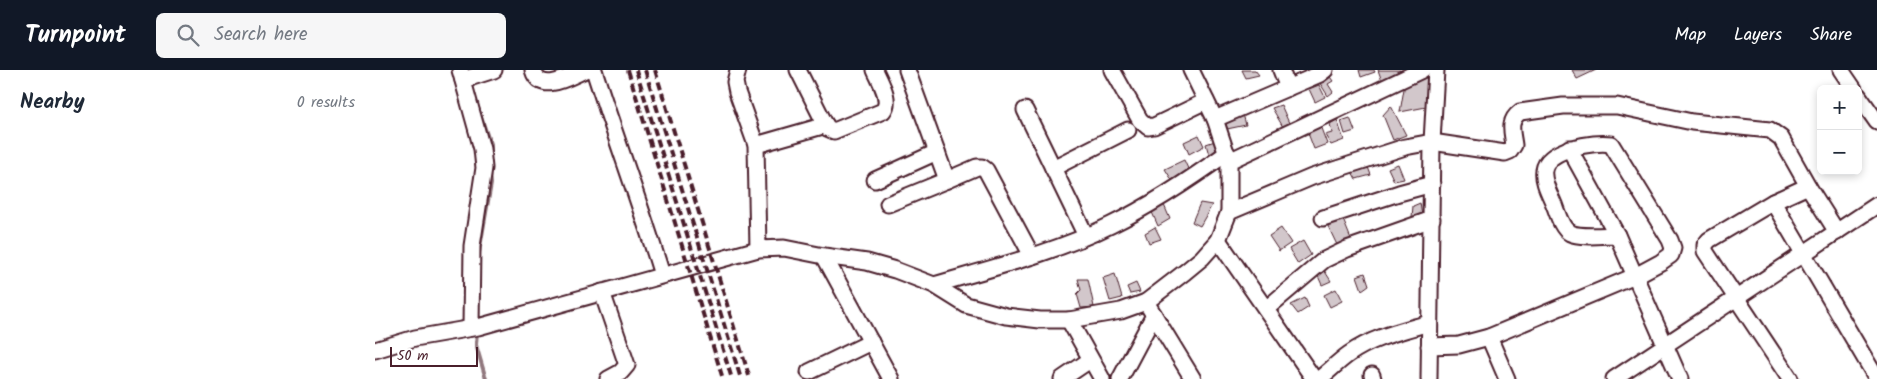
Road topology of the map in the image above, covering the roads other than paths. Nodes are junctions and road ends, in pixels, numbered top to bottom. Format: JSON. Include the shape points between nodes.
{"nodes":[{"id":1,"x":494,"y":70,"type":"edge"},
{"id":2,"x":533,"y":70,"type":"edge"},
{"id":3,"x":585,"y":70,"type":"edge"},
{"id":4,"x":594,"y":70,"type":"edge"},
{"id":5,"x":738,"y":70,"type":"edge"},
{"id":6,"x":798,"y":70,"type":"edge"},
{"id":7,"x":875,"y":70,"type":"edge"},
{"id":8,"x":907,"y":70,"type":"edge"},
{"id":9,"x":1112,"y":70,"type":"edge"},
{"id":10,"x":1191,"y":70,"type":"edge"},
{"id":11,"x":1281,"y":70,"type":"edge"},
{"id":12,"x":1325,"y":70,"type":"edge"},
{"id":13,"x":1422,"y":70,"type":"edge"},
{"id":14,"x":1436,"y":70,"type":"edge"},
{"id":15,"x":1842,"y":70,"type":"edge"},
{"id":16,"x":563,"y":74,"type":"edge"},
{"id":17,"x":465,"y":77,"type":"edge"},
{"id":18,"x":1851,"y":85,"type":"edge"},
{"id":19,"x":1289,"y":88,"type":"junction"},
{"id":20,"x":1206,"y":100,"type":"junction"},
{"id":21,"x":1862,"y":101,"type":"edge"},
{"id":22,"x":1025,"y":110,"type":"dead end"},
{"id":23,"x":1215,"y":119,"type":"junction"},
{"id":24,"x":1877,"y":122,"type":"edge"},
{"id":25,"x":826,"y":124,"type":"junction"},
{"id":26,"x":1128,"y":130,"type":"dead end"},
{"id":27,"x":1432,"y":142,"type":"junction"},
{"id":28,"x":756,"y":145,"type":"junction"},
{"id":29,"x":1569,"y":148,"type":"junction"},
{"id":30,"x":937,"y":152,"type":"junction"},
{"id":31,"x":1228,"y":157,"type":"junction"},
{"id":32,"x":1053,"y":168,"type":"junction"},
{"id":33,"x":875,"y":180,"type":"dead end"},
{"id":34,"x":947,"y":180,"type":"junction"},
{"id":35,"x":1431,"y":184,"type":"junction"},
{"id":36,"x":1808,"y":186,"type":"junction"},
{"id":37,"x":1773,"y":202,"type":"junction"},
{"id":38,"x":888,"y":204,"type":"dead end"},
{"id":39,"x":1874,"y":211,"type":"edge"},
{"id":40,"x":1229,"y":212,"type":"junction"},
{"id":41,"x":1323,"y":218,"type":"dead end"},
{"id":42,"x":1431,"y":219,"type":"junction"},
{"id":43,"x":1837,"y":232,"type":"junction"},
{"id":44,"x":1617,"y":235,"type":"junction"},
{"id":45,"x":1086,"y":236,"type":"junction"},
{"id":46,"x":1218,"y":240,"type":"junction"},
{"id":47,"x":758,"y":249,"type":"junction"},
{"id":48,"x":1805,"y":254,"type":"junction"},
{"id":49,"x":824,"y":256,"type":"junction"},
{"id":50,"x":1033,"y":256,"type":"junction"},
{"id":51,"x":662,"y":275,"type":"junction"},
{"id":52,"x":1635,"y":276,"type":"junction"},
{"id":53,"x":934,"y":285,"type":"junction"},
{"id":54,"x":602,"y":292,"type":"junction"},
{"id":55,"x":1736,"y":298,"type":"junction"},
{"id":56,"x":1145,"y":302,"type":"junction"},
{"id":57,"x":1266,"y":309,"type":"junction"},
{"id":58,"x":1154,"y":315,"type":"junction"},
{"id":59,"x":1069,"y":320,"type":"junction"},
{"id":60,"x":1429,"y":323,"type":"junction"},
{"id":61,"x":475,"y":328,"type":"junction"},
{"id":62,"x":1489,"y":337,"type":"junction"},
{"id":63,"x":871,"y":342,"type":"junction"},
{"id":64,"x":1429,"y":346,"type":"junction"},
{"id":65,"x":1665,"y":346,"type":"junction"},
{"id":66,"x":375,"y":350,"type":"edge"},
{"id":67,"x":1090,"y":360,"type":"junction"},
{"id":68,"x":809,"y":372,"type":"dead end"},
{"id":69,"x":1873,"y":375,"type":"edge"},
{"id":70,"x":608,"y":379,"type":"edge"},
{"id":71,"x":891,"y":379,"type":"edge"},
{"id":72,"x":1063,"y":379,"type":"edge"},
{"id":73,"x":1102,"y":379,"type":"edge"},
{"id":74,"x":1120,"y":379,"type":"edge"},
{"id":75,"x":1193,"y":379,"type":"edge"},
{"id":76,"x":1314,"y":379,"type":"edge"},
{"id":77,"x":1319,"y":379,"type":"edge"},
{"id":78,"x":1429,"y":379,"type":"edge"},
{"id":79,"x":1507,"y":379,"type":"edge"},
{"id":80,"x":1614,"y":379,"type":"edge"},
{"id":81,"x":1680,"y":379,"type":"edge"},
{"id":82,"x":1790,"y":379,"type":"edge"}],
"edges":[{"from":1,"to":17,"type":"street"},
{"from":2,"to":16,"type":"street","via":[[545,84],[553,83]]},
{"from":3,"to":16,"type":"street"},
{"from":4,"to":51,"type":"street"},
{"from":5,"to":28,"type":"street","via":[[737,92]]},
{"from":6,"to":25,"type":"street"},
{"from":7,"to":25,"type":"street","via":[[887,100],[883,111],[834,132]]},
{"from":8,"to":30,"type":"street"},
{"from":9,"to":20,"type":"street","via":[[1140,120],[1148,127]]},
{"from":10,"to":20,"type":"street"},
{"from":11,"to":19,"type":"street"},
{"from":12,"to":19,"type":"street"},
{"from":13,"to":31,"type":"street"},
{"from":14,"to":27,"type":"street"},
{"from":15,"to":18,"type":"street"},
{"from":17,"to":61,"type":"street","via":[[483,168],[471,246]]},
{"from":19,"to":23,"type":"street"},
{"from":20,"to":23,"type":"street"},
{"from":21,"to":24,"type":"street"},
{"from":22,"to":32,"type":"street"},
{"from":23,"to":31,"type":"street"},
{"from":25,"to":28,"type":"street"},
{"from":26,"to":32,"type":"street"},
{"from":27,"to":35,"type":"street"},
{"from":27,"to":36,"type":"street","via":[[1505,153],[1513,149],[1511,123],[1520,112],[1563,106],[1617,106],[1692,122],[1770,130],[1781,138]]},
{"from":27,"to":40,"type":"street","via":[[1380,154],[1312,177]]},
{"from":28,"to":47,"type":"street"},
{"from":29,"to":44,"type":"street"},
{"from":29,"to":44,"type":"street","via":[[1551,158],[1544,171],[1560,220],[1570,233]]},
{"from":29,"to":52,"type":"street","via":[[1611,144],[1670,240],[1671,255]]},
{"from":30,"to":33,"type":"street"},
{"from":30,"to":34,"type":"street"},
{"from":31,"to":40,"type":"street"},
{"from":31,"to":45,"type":"street","via":[[1110,226]]},
{"from":32,"to":45,"type":"street"},
{"from":34,"to":38,"type":"street"},
{"from":34,"to":50,"type":"street","via":[[977,166],[986,170]]},
{"from":35,"to":41,"type":"street"},
{"from":35,"to":42,"type":"street"},
{"from":36,"to":37,"type":"street"},
{"from":36,"to":43,"type":"street"},
{"from":37,"to":48,"type":"street"},
{"from":37,"to":55,"type":"street","via":[[1715,235],[1705,245],[1705,252]]},
{"from":39,"to":43,"type":"street"},
{"from":40,"to":46,"type":"street"},
{"from":42,"to":57,"type":"street","via":[[1324,260]]},
{"from":42,"to":60,"type":"street"},
{"from":43,"to":48,"type":"street"},
{"from":44,"to":52,"type":"street"},
{"from":45,"to":50,"type":"street"},
{"from":46,"to":56,"type":"street","via":[[1202,258]]},
{"from":46,"to":57,"type":"street"},
{"from":47,"to":49,"type":"street","via":[[784,248]]},
{"from":47,"to":51,"type":"street"},
{"from":48,"to":55,"type":"street"},
{"from":48,"to":69,"type":"street"},
{"from":49,"to":53,"type":"street","via":[[867,262]]},
{"from":49,"to":63,"type":"street"},
{"from":50,"to":53,"type":"street"},
{"from":51,"to":54,"type":"street"},
{"from":52,"to":62,"type":"street"},
{"from":52,"to":65,"type":"street"},
{"from":53,"to":59,"type":"street","via":[[956,300],[982,310],[1040,320]]},
{"from":54,"to":61,"type":"street"},
{"from":54,"to":70,"type":"street","via":[[627,365]]},
{"from":55,"to":65,"type":"street"},
{"from":55,"to":82,"type":"street"},
{"from":56,"to":58,"type":"street"},
{"from":56,"to":59,"type":"street","via":[[1121,311]]},
{"from":57,"to":76,"type":"street"},
{"from":58,"to":74,"type":"street"},
{"from":58,"to":75,"type":"street"},
{"from":59,"to":67,"type":"street"},
{"from":60,"to":64,"type":"street"},
{"from":60,"to":77,"type":"street","via":[[1364,345]]},
{"from":61,"to":66,"type":"street","via":[[415,338]]},
{"from":62,"to":64,"type":"street","via":[[1459,345]]},
{"from":62,"to":79,"type":"street"},
{"from":63,"to":68,"type":"street"},
{"from":63,"to":71,"type":"street"},
{"from":64,"to":78,"type":"street"},
{"from":65,"to":80,"type":"street"},
{"from":65,"to":81,"type":"street"},
{"from":67,"to":72,"type":"street"},
{"from":67,"to":73,"type":"street"}]}
